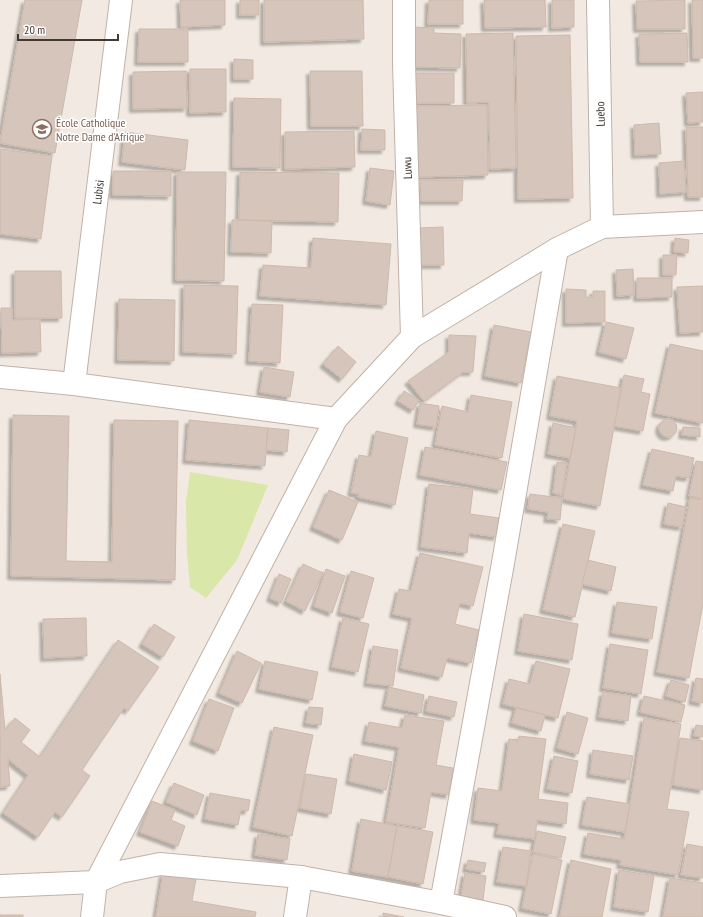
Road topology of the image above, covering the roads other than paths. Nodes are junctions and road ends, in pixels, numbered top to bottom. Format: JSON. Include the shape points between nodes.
{"nodes":[{"id":1,"x":121,"y":0,"type":"edge"},
{"id":2,"x":404,"y":0,"type":"edge"},
{"id":3,"x":598,"y":0,"type":"edge"},
{"id":4,"x":703,"y":222,"type":"edge"},
{"id":5,"x":602,"y":227,"type":"junction"},
{"id":6,"x":557,"y":249,"type":"junction"},
{"id":7,"x":412,"y":337,"type":"junction"},
{"id":8,"x":0,"y":377,"type":"edge"},
{"id":9,"x":74,"y":384,"type":"junction"},
{"id":10,"x":336,"y":419,"type":"junction"},
{"id":11,"x":301,"y":877,"type":"junction"},
{"id":12,"x":96,"y":882,"type":"junction"},
{"id":13,"x":0,"y":886,"type":"edge"},
{"id":14,"x":440,"y":903,"type":"junction"},
{"id":15,"x":92,"y":917,"type":"edge"},
{"id":16,"x":295,"y":917,"type":"edge"},
{"id":17,"x":505,"y":917,"type":"edge"}],
"edges":[{"from":1,"to":9,"type":"street","name":"Lubisi"},
{"from":2,"to":7,"type":"street","name":"Luwu"},
{"from":3,"to":5,"type":"street","name":"Luebo"},
{"from":4,"to":5,"type":"street"},
{"from":5,"to":6,"type":"street"},
{"from":6,"to":7,"type":"street"},
{"from":6,"to":14,"type":"street"},
{"from":7,"to":10,"type":"street"},
{"from":8,"to":9,"type":"street"},
{"from":9,"to":10,"type":"street"},
{"from":10,"to":12,"type":"street"},
{"from":11,"to":12,"type":"street","via":[[160,864],[120,872]]},
{"from":11,"to":14,"type":"street"},
{"from":11,"to":16,"type":"street"},
{"from":12,"to":13,"type":"street"},
{"from":12,"to":15,"type":"street"},
{"from":14,"to":17,"type":"street"}]}
